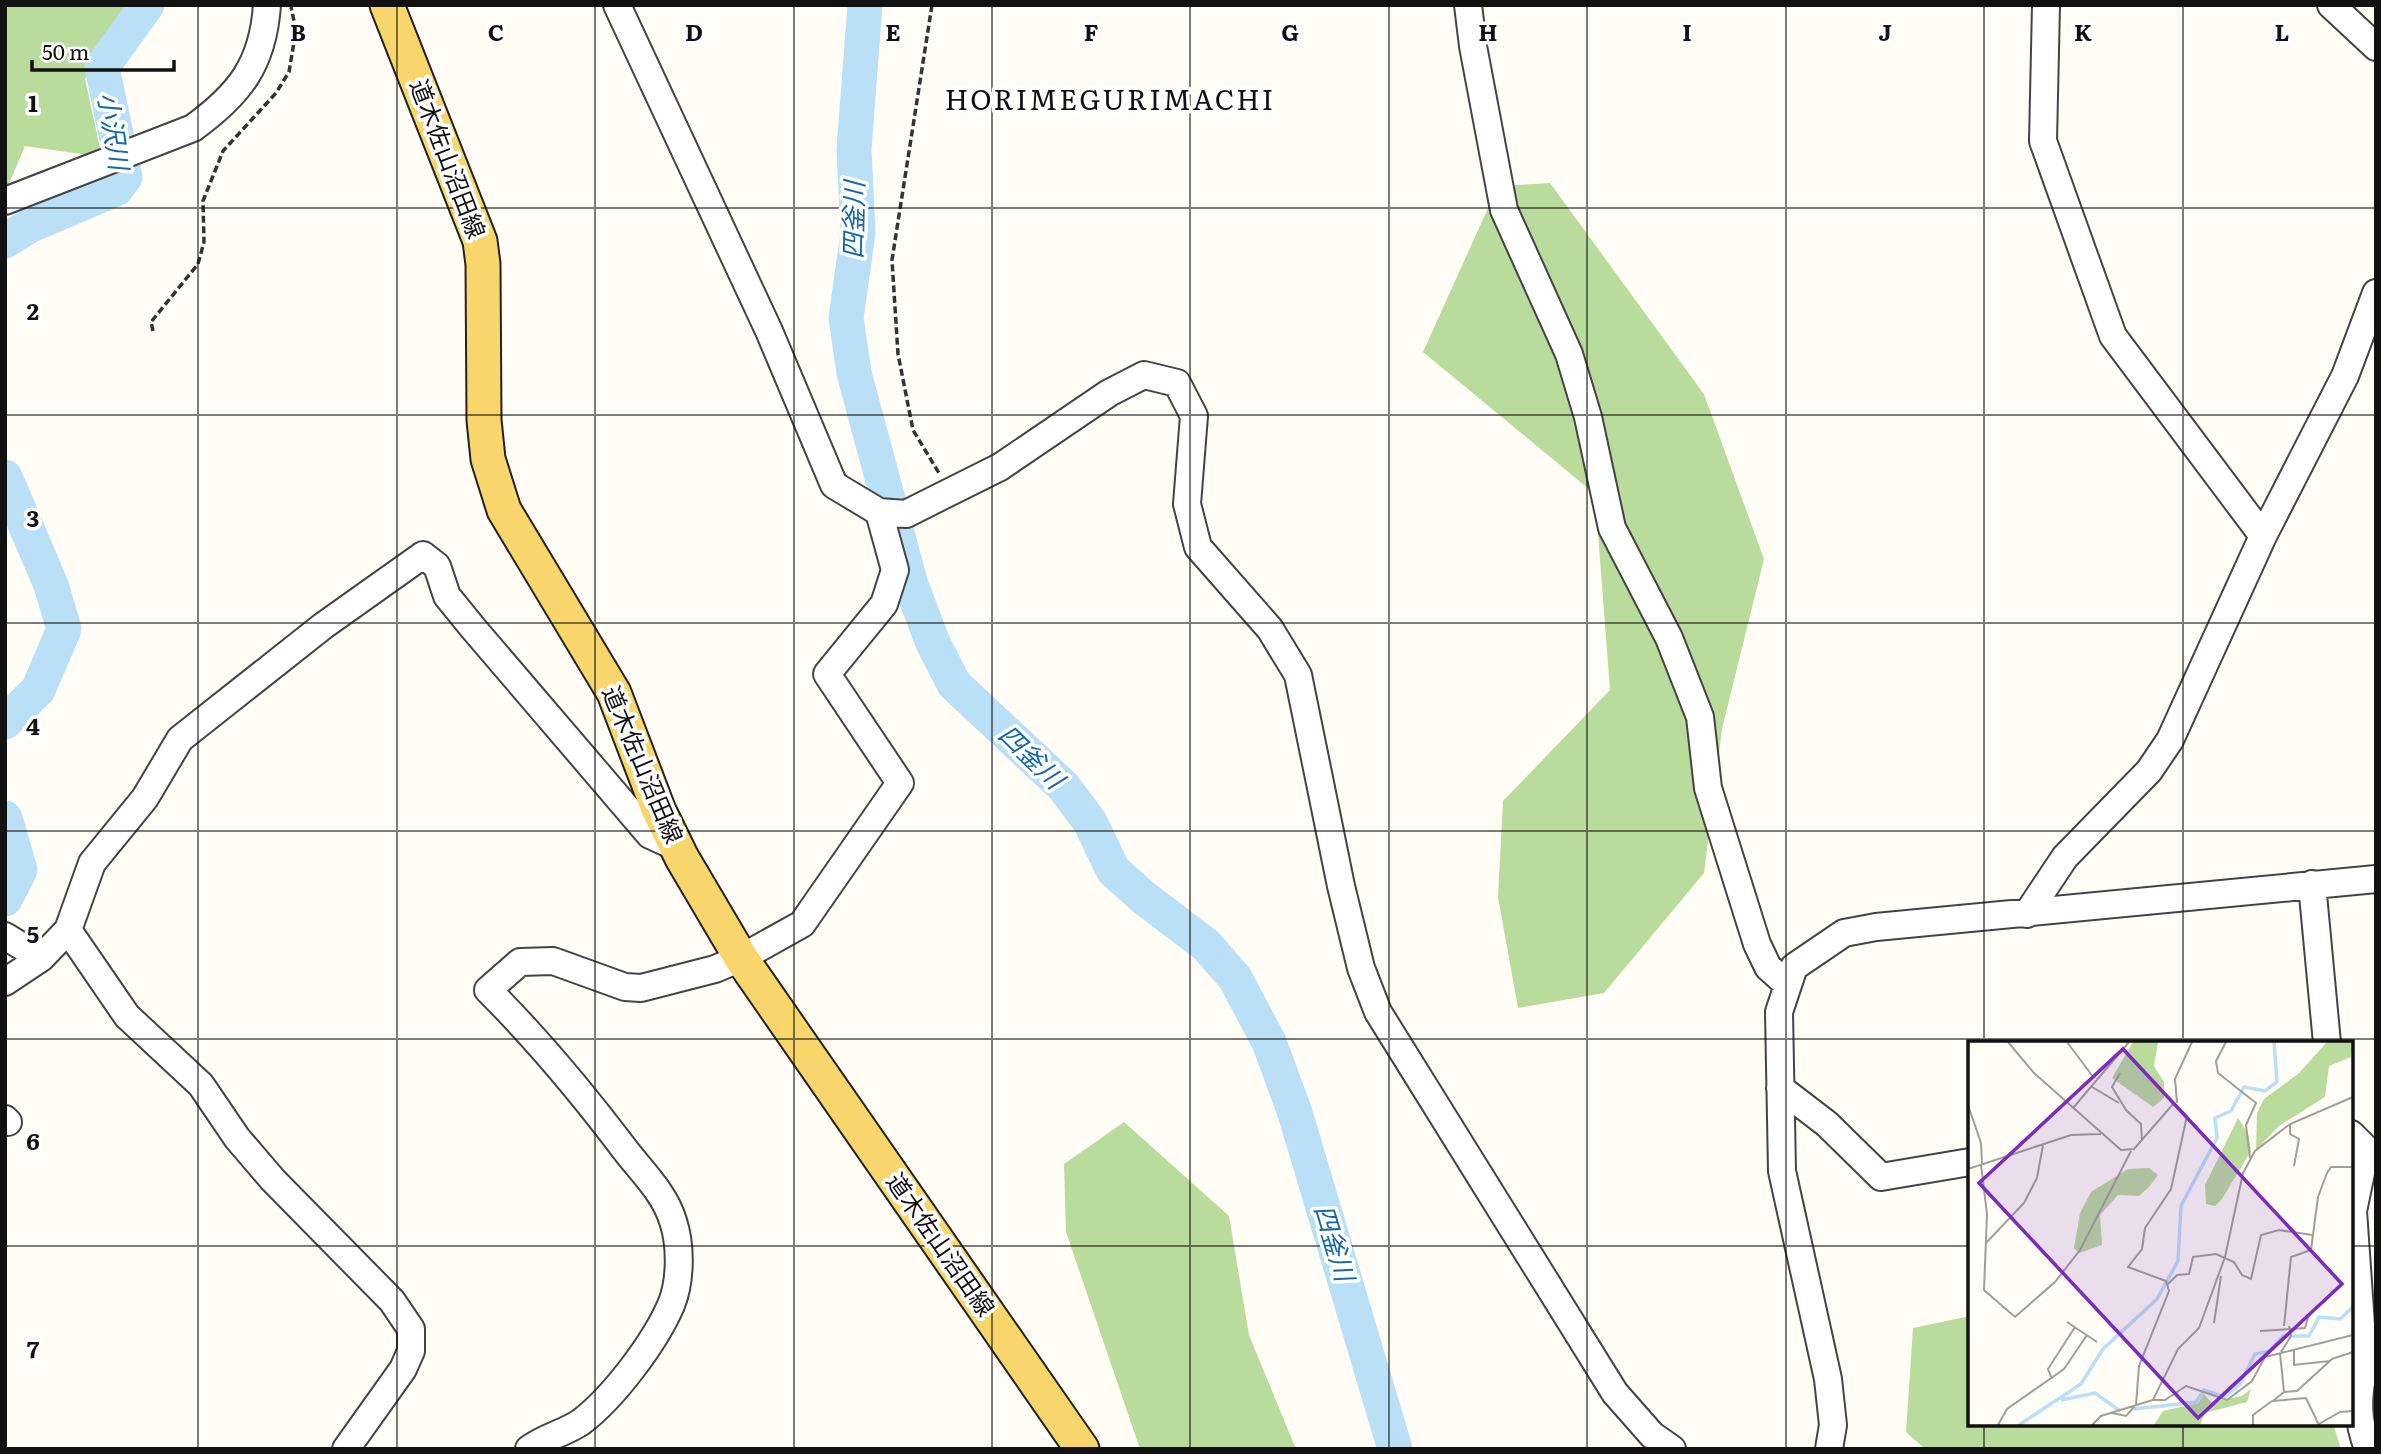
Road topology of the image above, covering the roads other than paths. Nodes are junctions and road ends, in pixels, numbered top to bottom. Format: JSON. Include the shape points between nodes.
{"nodes":[{"id":1,"x":267,"y":5,"type":"edge"},
{"id":2,"x":387,"y":5,"type":"edge"},
{"id":3,"x":617,"y":5,"type":"edge"},
{"id":4,"x":1468,"y":5,"type":"edge"},
{"id":5,"x":2046,"y":5,"type":"edge"},
{"id":6,"x":2331,"y":5,"type":"edge"},
{"id":7,"x":2376,"y":47,"type":"edge"},
{"id":8,"x":5,"y":201,"type":"edge"},
{"id":9,"x":2376,"y":293,"type":"edge"},
{"id":10,"x":878,"y":512,"type":"junction"},
{"id":11,"x":2263,"y":536,"type":"junction"},
{"id":12,"x":676,"y":847,"type":"junction"},
{"id":13,"x":2376,"y":878,"type":"edge"},
{"id":14,"x":2312,"y":884,"type":"junction"},
{"id":15,"x":2026,"y":914,"type":"junction"},
{"id":16,"x":68,"y":930,"type":"junction"},
{"id":17,"x":5,"y":936,"type":"edge"},
{"id":18,"x":41,"y":958,"type":"junction"},
{"id":19,"x":741,"y":958,"type":"junction"},
{"id":20,"x":5,"y":982,"type":"edge"},
{"id":21,"x":1788,"y":985,"type":"junction"},
{"id":22,"x":2327,"y":1041,"type":"edge"},
{"id":23,"x":1780,"y":1087,"type":"junction"},
{"id":24,"x":2364,"y":1143,"type":"edge"},
{"id":25,"x":1968,"y":1162,"type":"edge"},
{"id":26,"x":346,"y":1449,"type":"edge"},
{"id":27,"x":529,"y":1449,"type":"edge"},
{"id":28,"x":1082,"y":1449,"type":"edge"},
{"id":29,"x":1672,"y":1449,"type":"edge"},
{"id":30,"x":1829,"y":1449,"type":"edge"},
{"id":31,"x":2368,"y":1449,"type":"edge"}],
"edges":[{"from":1,"to":8,"type":"street","via":[[257,59],[234,94],[194,128]]},
{"from":2,"to":12,"type":"main road","name":"道木佐山沼田線","via":[[480,241],[484,420],[488,459],[504,510],[614,693]]},
{"from":3,"to":10,"type":"street","via":[[769,331],[834,485]]},
{"from":4,"to":21,"type":"street","via":[[1504,210],[1569,354],[1612,528],[1669,638],[1700,717],[1708,788],[1757,944],[1768,967]]},
{"from":5,"to":11,"type":"street","via":[[2043,141],[2113,335]]},
{"from":6,"to":7,"type":"street"},
{"from":9,"to":11,"type":"street","via":[[2345,376]]},
{"from":10,"to":19,"type":"street","via":[[895,570],[884,604],[827,674],[900,783],[802,925]]},
{"from":10,"to":29,"type":"street","via":[[906,514],[950,494],[1144,375],[1177,383],[1195,416],[1187,504],[1198,547],[1270,629],[1298,676],[1341,886],[1378,1012],[1615,1393],[1652,1435]]},
{"from":11,"to":15,"type":"street","via":[[2170,740],[2149,771],[2065,857]]},
{"from":12,"to":16,"type":"street","via":[[650,835],[447,596],[437,566],[423,555],[190,730],[125,825],[92,863]]},
{"from":12,"to":19,"type":"main road","name":"道木佐山沼田線"},
{"from":13,"to":14,"type":"street"},
{"from":14,"to":15,"type":"street"},
{"from":14,"to":22,"type":"street"},
{"from":15,"to":21,"type":"street","via":[[1844,933],[1794,967]]},
{"from":16,"to":18,"type":"street"},
{"from":16,"to":26,"type":"street","via":[[127,1016],[201,1085],[273,1180],[392,1301],[411,1329],[411,1351],[403,1369]]},
{"from":17,"to":18,"type":"street"},
{"from":18,"to":20,"type":"street"},
{"from":19,"to":27,"type":"street","via":[[715,970],[641,988],[625,987],[552,961],[520,962],[488,990],[568,1075],[665,1201],[676,1229],[678,1264],[671,1303],[640,1355],[580,1422]]},
{"from":19,"to":28,"type":"main road","name":"道木佐山沼田線"},
{"from":21,"to":23,"type":"street","via":[[1779,1012]]},
{"from":23,"to":25,"type":"street","via":[[1827,1124],[1881,1177]]},
{"from":23,"to":30,"type":"street","via":[[1782,1171],[1828,1379],[1833,1425]]},
{"from":24,"to":31,"type":"street","via":[[2353,1211],[2364,1367],[2358,1422]]}]}
